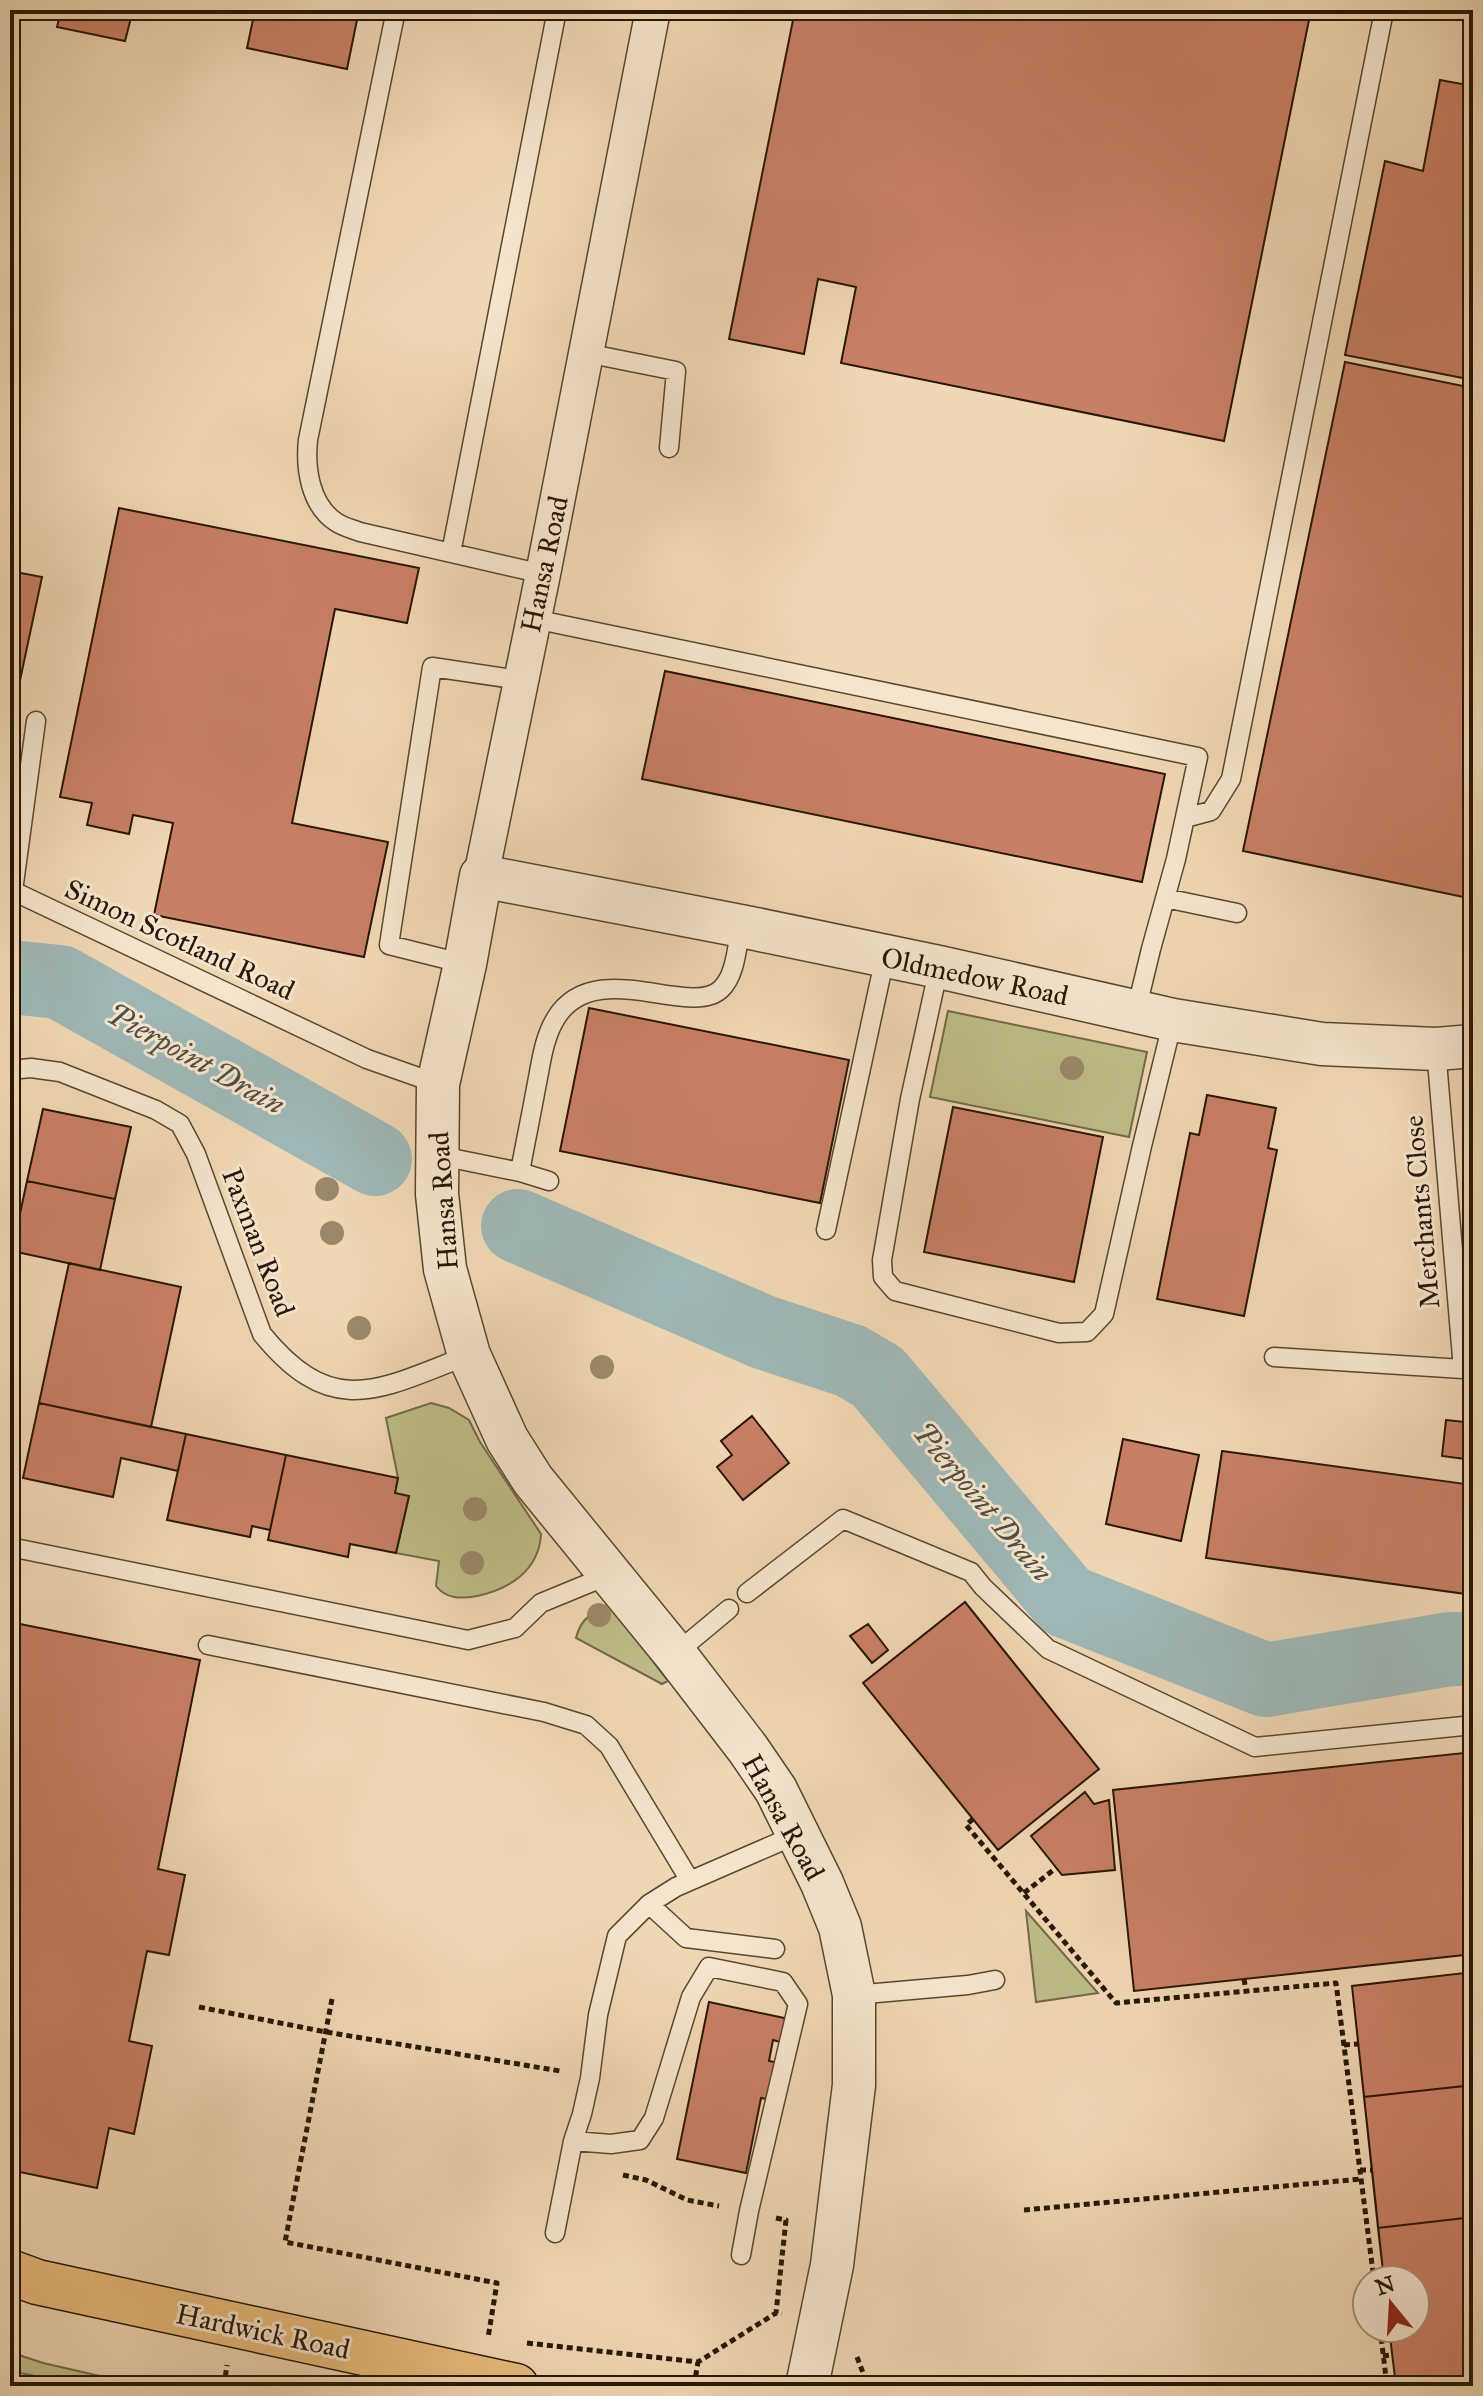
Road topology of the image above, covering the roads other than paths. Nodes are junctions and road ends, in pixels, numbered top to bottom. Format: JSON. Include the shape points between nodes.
{"nodes":[{"id":1,"x":396,"y":10,"type":"edge"},
{"id":2,"x":557,"y":10,"type":"edge"},
{"id":3,"x":653,"y":10,"type":"edge"},
{"id":4,"x":1383,"y":16,"type":"dead end"},
{"id":5,"x":586,"y":353,"type":"junction"},
{"id":6,"x":669,"y":448,"type":"dead end"},
{"id":7,"x":451,"y":553,"type":"junction"},
{"id":8,"x":543,"y":574,"type":"junction"},
{"id":9,"x":534,"y":619,"type":"junction"},
{"id":10,"x":520,"y":680,"type":"junction"},
{"id":11,"x":36,"y":721,"type":"dead end"},
{"id":12,"x":1185,"y":818,"type":"junction"},
{"id":13,"x":481,"y":876,"type":"junction"},
{"id":14,"x":1165,"y":898,"type":"junction"},
{"id":15,"x":1237,"y":913,"type":"dead end"},
{"id":16,"x":741,"y":926,"type":"junction"},
{"id":17,"x":885,"y":957,"type":"junction"},
{"id":18,"x":465,"y":964,"type":"junction"},
{"id":19,"x":939,"y":967,"type":"junction"},
{"id":20,"x":1155,"y":1015,"type":"junction"},
{"id":21,"x":1455,"y":1048,"type":"edge"},
{"id":22,"x":10,"y":1070,"type":"edge"},
{"id":23,"x":438,"y":1084,"type":"junction"},
{"id":24,"x":436,"y":1155,"type":"junction"},
{"id":25,"x":520,"y":1172,"type":"junction"},
{"id":26,"x":549,"y":1181,"type":"dead end"},
{"id":27,"x":826,"y":1230,"type":"dead end"},
{"id":28,"x":469,"y":1355,"type":"junction"},
{"id":29,"x":1274,"y":1357,"type":"dead end"},
{"id":30,"x":1468,"y":1369,"type":"edge"},
{"id":31,"x":10,"y":1547,"type":"edge"},
{"id":32,"x":609,"y":1575,"type":"junction"},
{"id":33,"x":747,"y":1593,"type":"dead end"},
{"id":34,"x":729,"y":1609,"type":"dead end"},
{"id":35,"x":208,"y":1645,"type":"dead end"},
{"id":36,"x":675,"y":1654,"type":"junction"},
{"id":37,"x":1473,"y":1725,"type":"edge"},
{"id":38,"x":798,"y":1834,"type":"junction"},
{"id":39,"x":689,"y":1879,"type":"junction"},
{"id":40,"x":649,"y":1904,"type":"junction"},
{"id":41,"x":775,"y":1949,"type":"dead end"},
{"id":42,"x":995,"y":1980,"type":"dead end"},
{"id":43,"x":854,"y":1995,"type":"junction"},
{"id":44,"x":573,"y":2141,"type":"junction"},
{"id":45,"x":555,"y":2233,"type":"dead end"},
{"id":46,"x":741,"y":2255,"type":"dead end"},
{"id":47,"x":10,"y":2272,"type":"edge"},
{"id":48,"x":516,"y":2386,"type":"edge"},
{"id":49,"x":807,"y":2386,"type":"edge"}],
"edges":[{"from":1,"to":7,"type":"lane","via":[[306,461],[320,506],[336,522]]},
{"from":2,"to":7,"type":"lane"},
{"from":3,"to":5,"type":"street","name":"Hansa Road"},
{"from":4,"to":12,"type":"lane","via":[[1231,779],[1211,811]]},
{"from":5,"to":6,"type":"lane","via":[[676,371]]},
{"from":5,"to":8,"type":"street","name":"Hansa Road"},
{"from":7,"to":8,"type":"lane"},
{"from":8,"to":9,"type":"street","name":"Hansa Road"},
{"from":9,"to":10,"type":"street","name":"Hansa Road"},
{"from":9,"to":12,"type":"lane","via":[[1198,757]]},
{"from":10,"to":13,"type":"street","name":"Hansa Road"},
{"from":10,"to":18,"type":"lane","via":[[432,667],[389,945]]},
{"from":11,"to":23,"type":"lane","name":"Simon Scotland Road","via":[[13,891],[367,1059]]},
{"from":12,"to":14,"type":"lane"},
{"from":13,"to":16,"type":"street","name":"Oldmedow Road"},
{"from":13,"to":18,"type":"street","name":"Hansa Road"},
{"from":14,"to":15,"type":"lane"},
{"from":14,"to":20,"type":"lane"},
{"from":16,"to":17,"type":"street","name":"Oldmedow Road"},
{"from":16,"to":25,"type":"lane","via":[[729,978],[720,991],[706,997],[597,990],[557,1015],[546,1037]]},
{"from":17,"to":19,"type":"street","name":"Oldmedow Road"},
{"from":17,"to":27,"type":"lane"},
{"from":18,"to":23,"type":"street","name":"Hansa Road"},
{"from":19,"to":20,"type":"street","name":"Oldmedow Road"},
{"from":19,"to":20,"type":"lane","via":[[910,1099],[883,1277],[895,1291],[1059,1333],[1087,1332],[1104,1314],[1142,1146]]},
{"from":20,"to":21,"type":"street","name":"Oldmedow Road","via":[[1322,1044]]},
{"from":21,"to":30,"type":"lane","name":"Merchants Close"},
{"from":22,"to":28,"type":"lane","name":"Paxman Road","via":[[60,1072],[180,1124],[262,1334],[303,1375],[328,1388],[357,1391],[391,1385]]},
{"from":23,"to":24,"type":"street","name":"Hansa Road"},
{"from":24,"to":25,"type":"lane"},
{"from":24,"to":28,"type":"street","name":"Hansa Road","via":[[445,1269]]},
{"from":25,"to":26,"type":"lane"},
{"from":28,"to":32,"type":"street","name":"Hansa Road","via":[[526,1469]]},
{"from":29,"to":30,"type":"lane","name":"Merchants Close"},
{"from":31,"to":32,"type":"lane","via":[[468,1640],[515,1628],[541,1603]]},
{"from":32,"to":36,"type":"street","name":"Hansa Road"},
{"from":33,"to":37,"type":"lane","via":[[843,1519],[971,1572],[1048,1649],[1255,1747]]},
{"from":34,"to":36,"type":"lane"},
{"from":35,"to":39,"type":"lane","via":[[544,1712],[586,1725],[609,1746]]},
{"from":36,"to":38,"type":"street","name":"Hansa Road","via":[[776,1790]]},
{"from":38,"to":39,"type":"lane"},
{"from":38,"to":43,"type":"street","name":"Hansa Road","via":[[840,1927]]},
{"from":39,"to":40,"type":"lane"},
{"from":40,"to":41,"type":"lane","via":[[686,1938]]},
{"from":40,"to":44,"type":"lane","via":[[617,1936]]},
{"from":42,"to":43,"type":"lane"},
{"from":43,"to":49,"type":"street","name":"Hansa Road","via":[[854,2085],[832,2265]]},
{"from":44,"to":45,"type":"lane"},
{"from":44,"to":46,"type":"lane","via":[[640,2140],[654,2118],[691,1997],[709,1967],[783,1982],[798,2004]]},
{"from":47,"to":48,"type":"main road","name":"Hardwick Road"}]}
